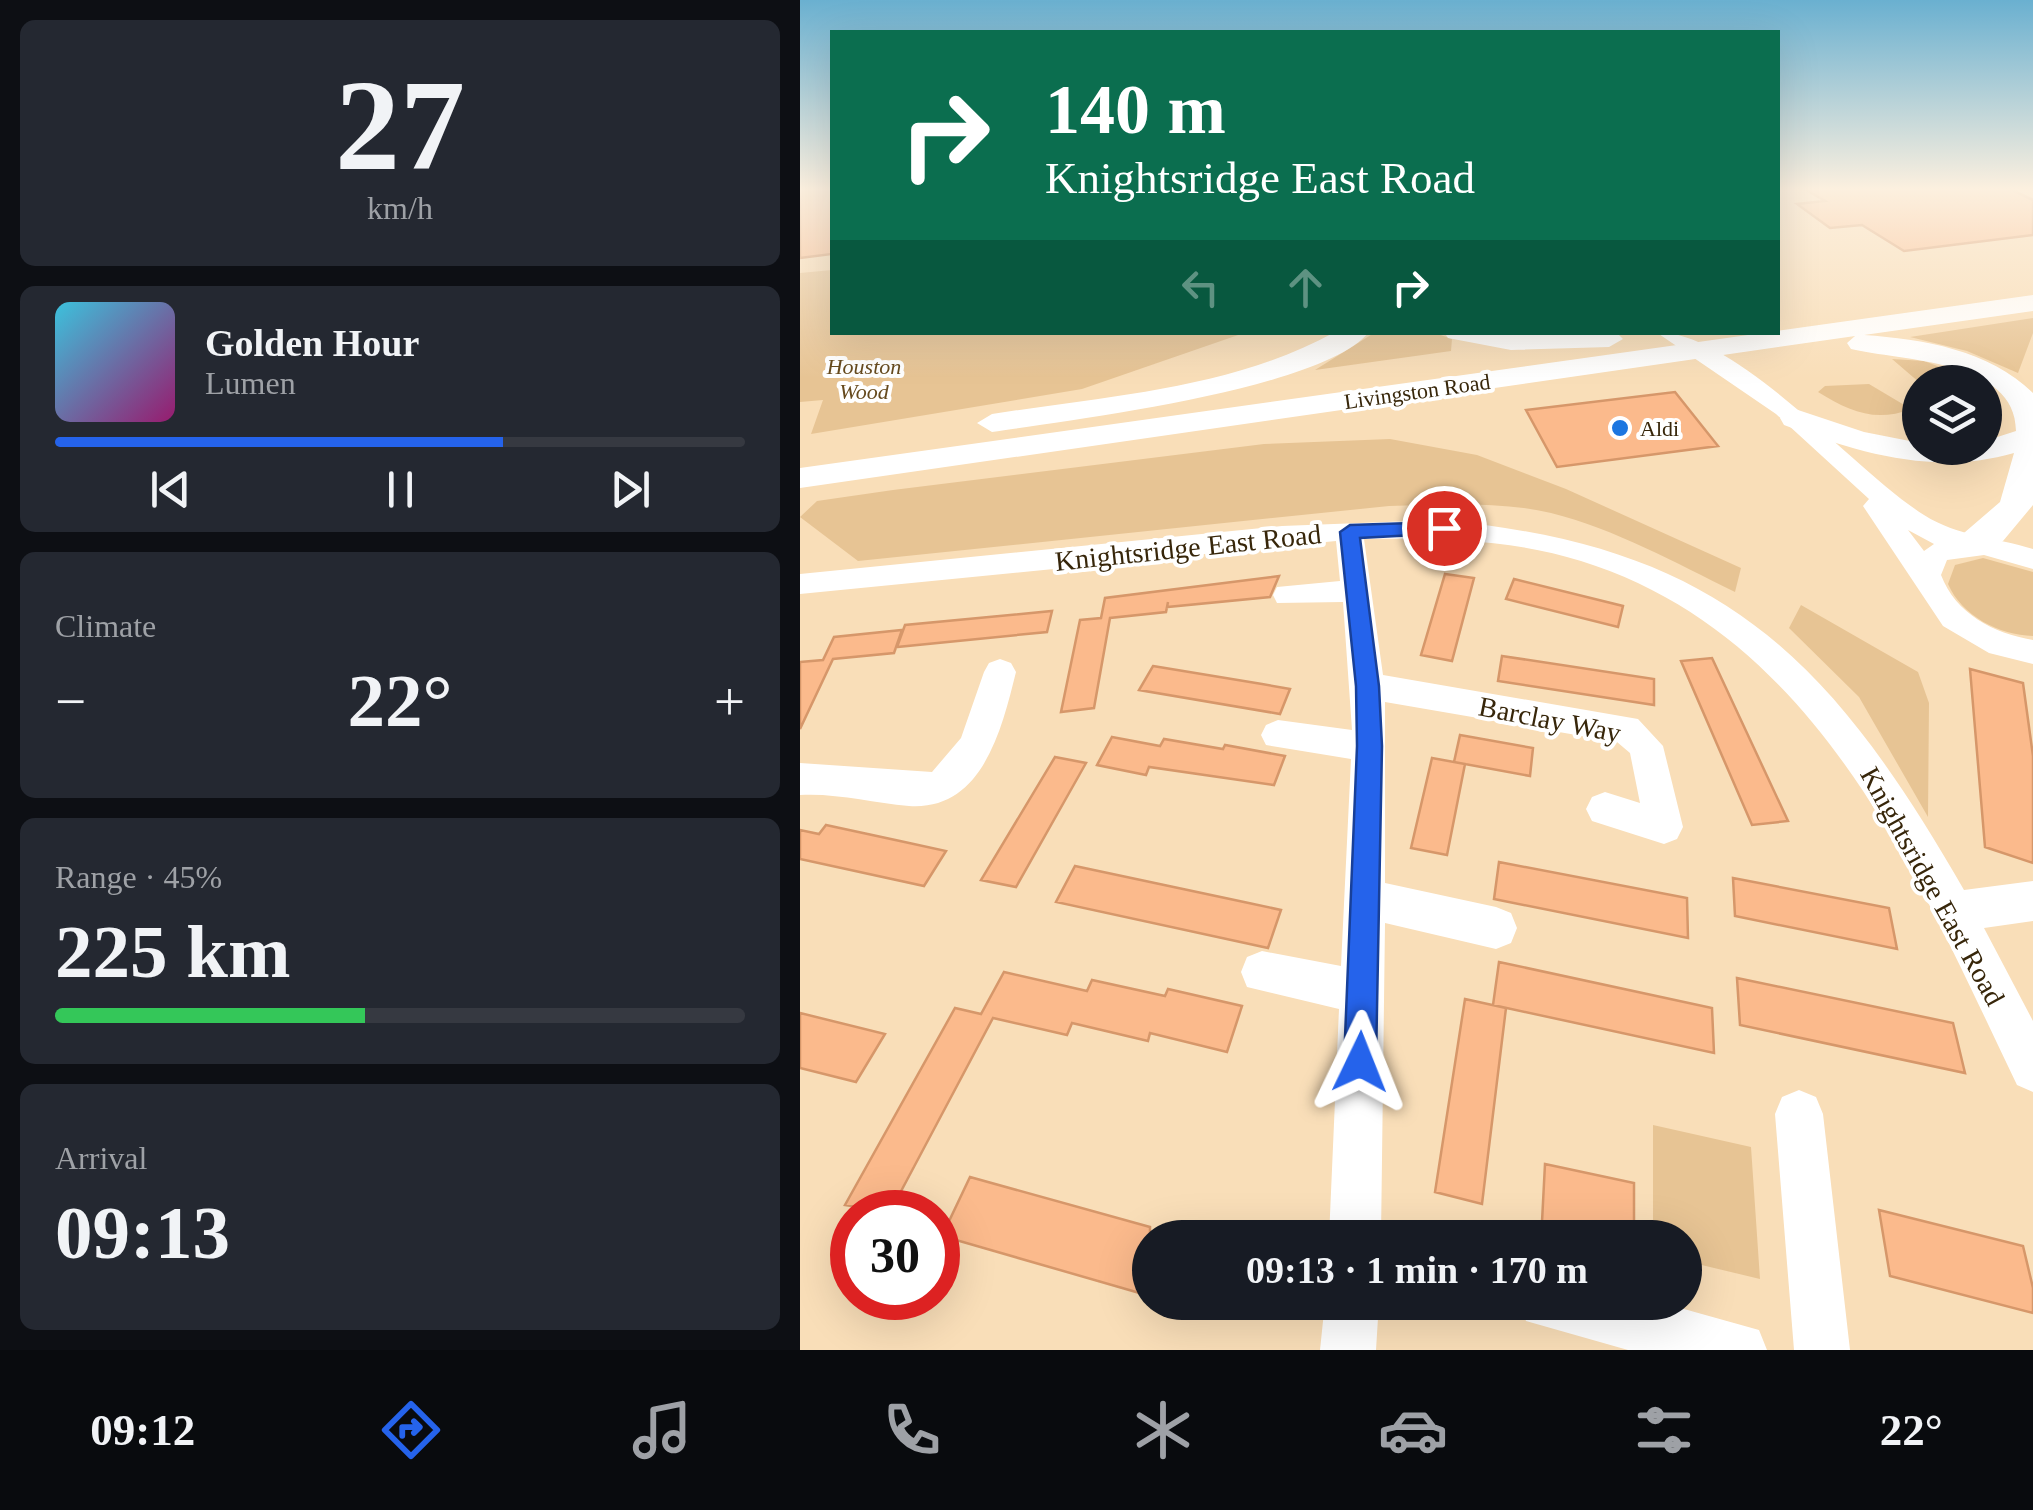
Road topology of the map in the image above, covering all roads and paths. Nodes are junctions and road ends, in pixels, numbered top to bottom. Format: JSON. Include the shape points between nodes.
{"nodes":[{"id":1,"x":2033,"y":287,"type":"edge"},
{"id":2,"x":2033,"y":304,"type":"edge"},
{"id":3,"x":1780,"y":333,"type":"edge"},
{"id":4,"x":1780,"y":334,"type":"edge"},
{"id":5,"x":1780,"y":334,"type":"edge"},
{"id":6,"x":1350,"y":335,"type":"edge"},
{"id":7,"x":1473,"y":335,"type":"edge"},
{"id":8,"x":1670,"y":335,"type":"edge"},
{"id":9,"x":1695,"y":335,"type":"edge"},
{"id":10,"x":1765,"y":335,"type":"edge"},
{"id":11,"x":1625,"y":348,"type":"junction"},
{"id":12,"x":1795,"y":418,"type":"junction"},
{"id":13,"x":2030,"y":437,"type":"junction"},
{"id":14,"x":800,"y":458,"type":"edge"},
{"id":15,"x":1854,"y":474,"type":"junction"},
{"id":16,"x":800,"y":478,"type":"edge"},
{"id":17,"x":1350,"y":532,"type":"junction"},
{"id":18,"x":1966,"y":545,"type":"junction"},
{"id":19,"x":2033,"y":559,"type":"edge"},
{"id":20,"x":1926,"y":575,"type":"junction"},
{"id":21,"x":800,"y":584,"type":"edge"},
{"id":22,"x":1358,"y":590,"type":"junction"},
{"id":23,"x":1288,"y":595,"type":"dead end"},
{"id":24,"x":2033,"y":655,"type":"edge"},
{"id":25,"x":1000,"y":672,"type":"dead end"},
{"id":26,"x":1368,"y":686,"type":"junction"},
{"id":27,"x":1278,"y":736,"type":"dead end"},
{"id":28,"x":1369,"y":746,"type":"junction"},
{"id":29,"x":800,"y":779,"type":"edge"},
{"id":30,"x":1605,"y":810,"type":"dead end"},
{"id":31,"x":1366,"y":898,"type":"junction"},
{"id":32,"x":2033,"y":900,"type":"edge"},
{"id":33,"x":1954,"y":912,"type":"junction"},
{"id":34,"x":1496,"y":928,"type":"dead end"},
{"id":35,"x":1262,"y":972,"type":"dead end"},
{"id":36,"x":1362,"y":992,"type":"junction"},
{"id":37,"x":2033,"y":1070,"type":"edge"},
{"id":38,"x":1799,"y":1114,"type":"dead end"},
{"id":39,"x":1356,"y":1220,"type":"edge"},
{"id":40,"x":1350,"y":1320,"type":"edge"},
{"id":41,"x":1618,"y":1320,"type":"edge"},
{"id":42,"x":1348,"y":1350,"type":"edge"},
{"id":43,"x":1740,"y":1350,"type":"edge"},
{"id":44,"x":1822,"y":1350,"type":"edge"}],
"edges":[{"from":1,"to":3,"type":"main road","name":"Livingston Road"},
{"from":2,"to":4,"type":"main road","name":"Livingston Road"},
{"from":5,"to":13,"type":"main road","via":[[1874,343],[1964,362],[2015,392],[2032,418]]},
{"from":6,"to":14,"type":"main road","via":[[1300,362],[1249,376]]},
{"from":7,"to":11,"type":"main road"},
{"from":8,"to":12,"type":"street"},
{"from":9,"to":11,"type":"main road","name":"Livingston Road"},
{"from":10,"to":11,"type":"main road","name":"Livingston Road"},
{"from":11,"to":14,"type":"main road","name":"Livingston Road"},
{"from":11,"to":16,"type":"main road","name":"Livingston Road"},
{"from":12,"to":13,"type":"main road","via":[[1839,436],[1933,456],[2001,450]]},
{"from":12,"to":15,"type":"street"},
{"from":13,"to":18,"type":"main road","via":[[2027,478],[2010,516]]},
{"from":15,"to":18,"type":"street","via":[[1896,512]]},
{"from":15,"to":20,"type":"street"},
{"from":17,"to":21,"type":"street","name":"Knightsridge East Road"},
{"from":17,"to":22,"type":"street"},
{"from":17,"to":33,"type":"street","name":"Knightsridge East Road","via":[[1444,528],[1524,534],[1583,548],[1686,591],[1783,664],[1854,747]]},
{"from":18,"to":19,"type":"street"},
{"from":18,"to":20,"type":"street","via":[[1936,554]]},
{"from":20,"to":24,"type":"street","via":[[1934,598],[1951,616]]},
{"from":22,"to":23,"type":"street"},
{"from":22,"to":26,"type":"street"},
{"from":25,"to":29,"type":"street","via":[[982,736],[952,779],[928,790],[834,775]]},
{"from":26,"to":28,"type":"street"},
{"from":26,"to":30,"type":"street","name":"Barclay Way","via":[[1626,729],[1646,746],[1664,827]]},
{"from":27,"to":28,"type":"street"},
{"from":28,"to":31,"type":"street"},
{"from":31,"to":34,"type":"street"},
{"from":31,"to":36,"type":"street"},
{"from":32,"to":33,"type":"street"},
{"from":33,"to":37,"type":"street","name":"Knightsridge East Road"},
{"from":35,"to":36,"type":"street"},
{"from":36,"to":39,"type":"street"},
{"from":38,"to":44,"type":"street"},
{"from":40,"to":42,"type":"street"},
{"from":41,"to":43,"type":"street"}]}
